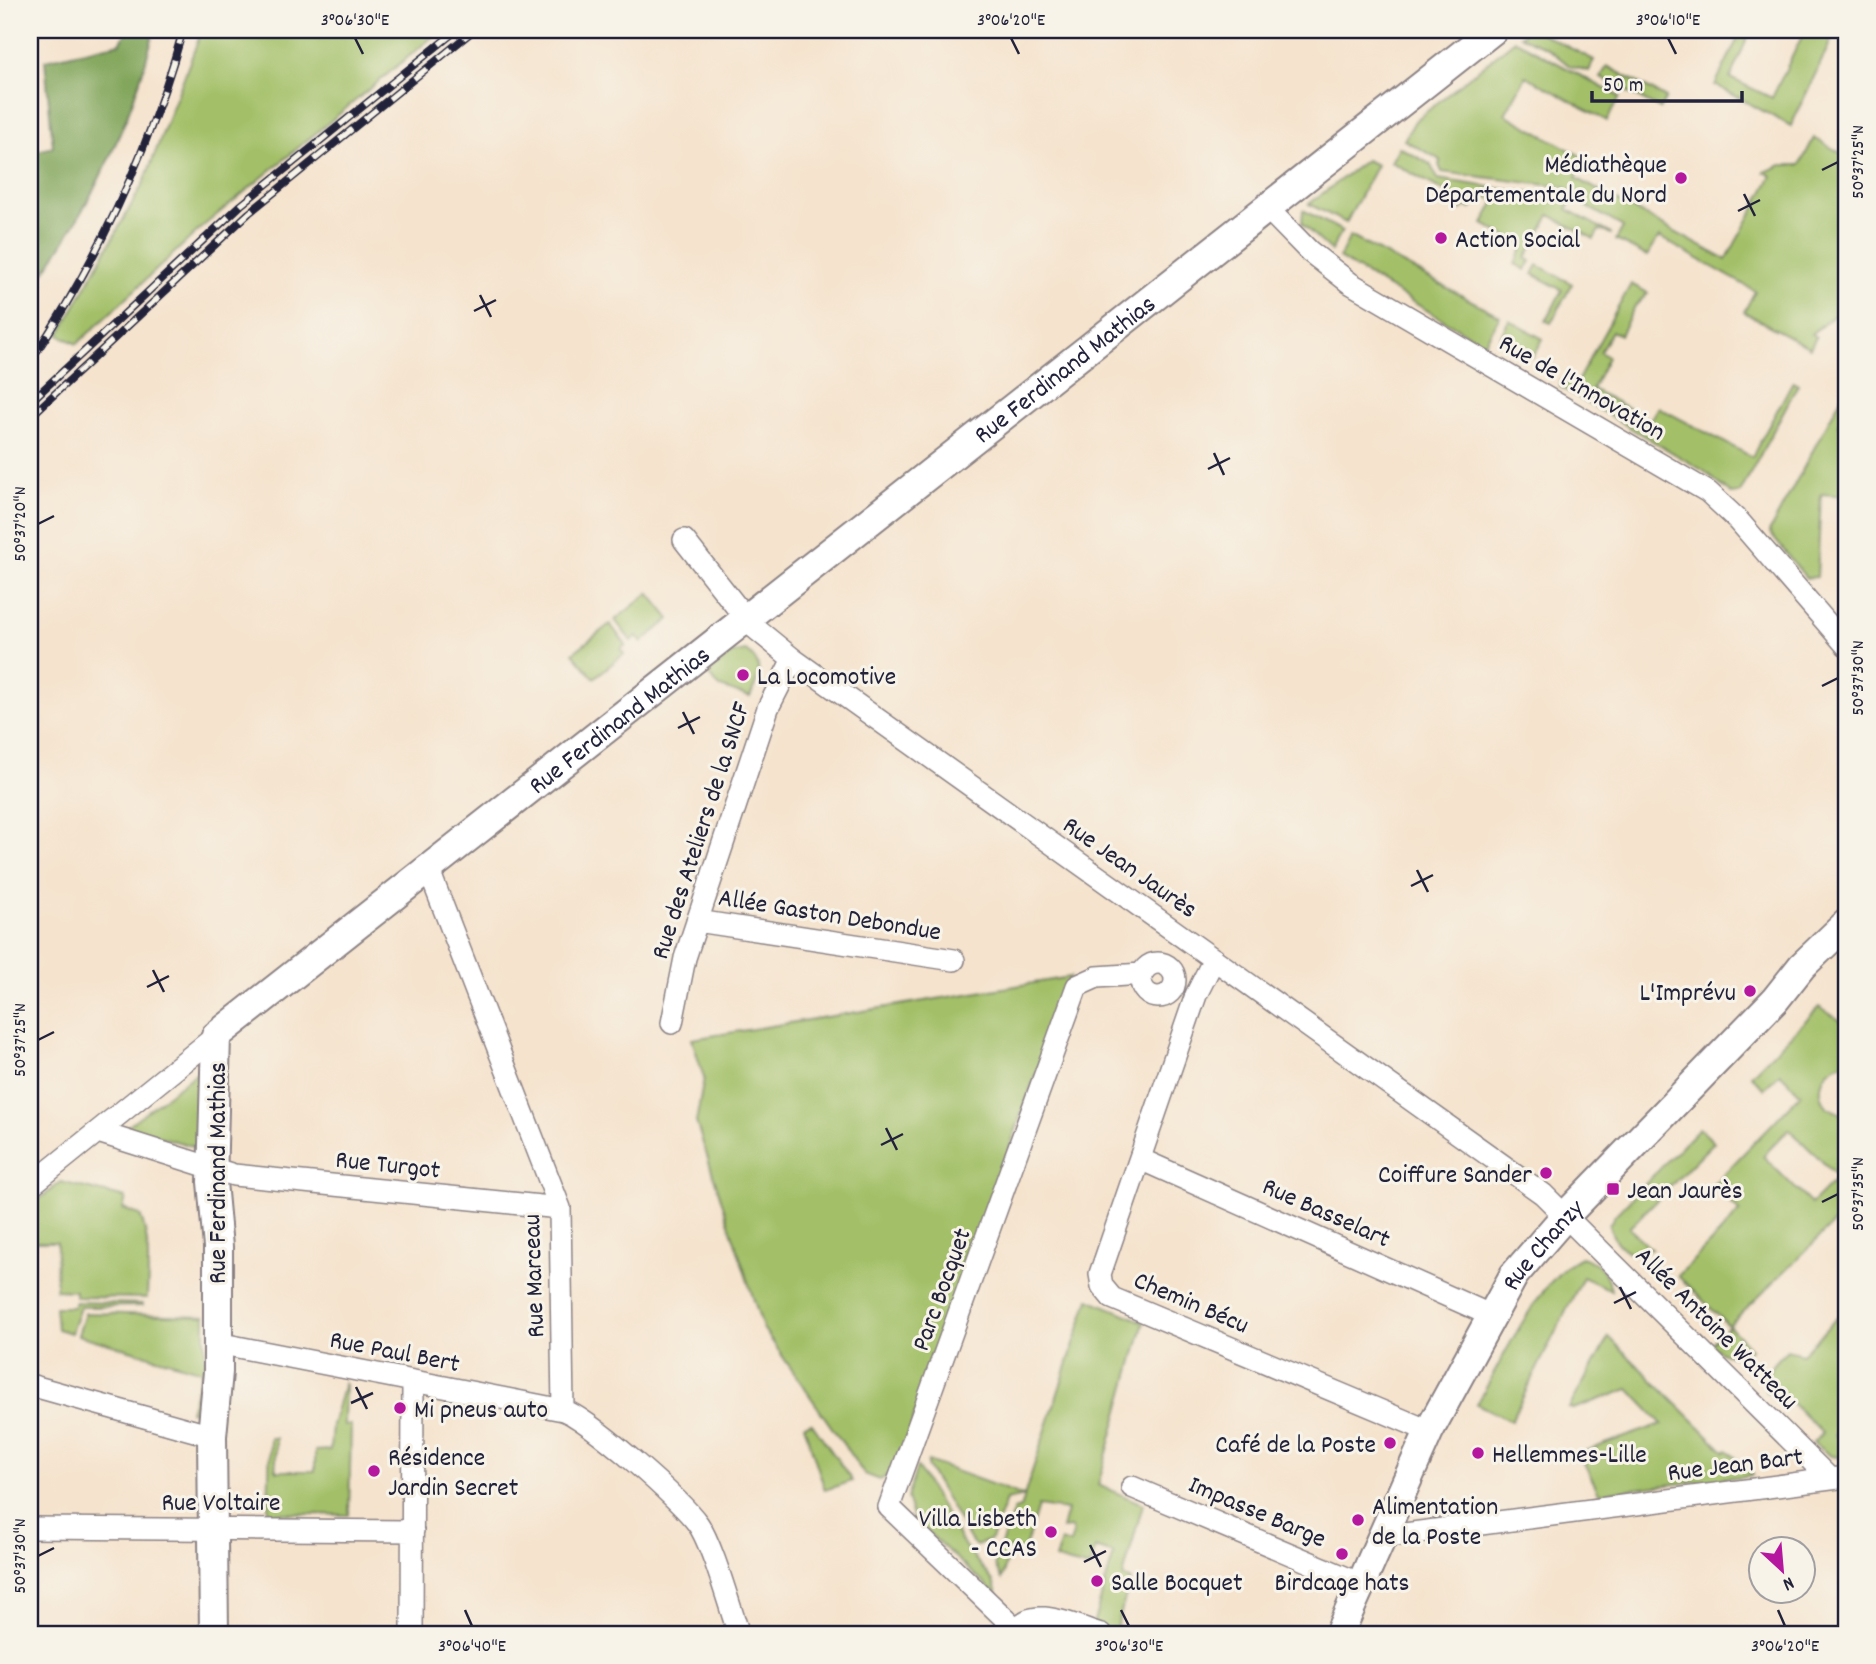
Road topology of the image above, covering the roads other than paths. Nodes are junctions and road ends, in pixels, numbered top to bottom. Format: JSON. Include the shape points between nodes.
{"nodes":[{"id":1,"x":1493,"y":30,"type":"edge"},
{"id":2,"x":1266,"y":207,"type":"junction"},
{"id":3,"x":684,"y":540,"type":"dead end"},
{"id":4,"x":745,"y":617,"type":"junction"},
{"id":5,"x":1846,"y":645,"type":"edge"},
{"id":6,"x":793,"y":659,"type":"junction"},
{"id":7,"x":428,"y":868,"type":"junction"},
{"id":8,"x":697,"y":921,"type":"junction"},
{"id":9,"x":1846,"y":924,"type":"edge"},
{"id":10,"x":1214,"y":959,"type":"junction"},
{"id":11,"x":954,"y":960,"type":"dead end"},
{"id":12,"x":1142,"y":974,"type":"dead end"},
{"id":13,"x":673,"y":1023,"type":"dead end"},
{"id":14,"x":216,"y":1036,"type":"junction"},
{"id":15,"x":98,"y":1132,"type":"junction"},
{"id":16,"x":1140,"y":1159,"type":"junction"},
{"id":17,"x":212,"y":1167,"type":"junction"},
{"id":18,"x":30,"y":1186,"type":"edge"},
{"id":19,"x":560,"y":1208,"type":"junction"},
{"id":20,"x":1566,"y":1215,"type":"junction"},
{"id":21,"x":1490,"y":1315,"type":"junction"},
{"id":22,"x":217,"y":1343,"type":"junction"},
{"id":23,"x":413,"y":1382,"type":"junction"},
{"id":24,"x":30,"y":1385,"type":"edge"},
{"id":25,"x":562,"y":1410,"type":"junction"},
{"id":26,"x":1429,"y":1431,"type":"junction"},
{"id":27,"x":212,"y":1436,"type":"junction"},
{"id":28,"x":1838,"y":1478,"type":"edge"},
{"id":29,"x":1132,"y":1487,"type":"dead end"},
{"id":30,"x":30,"y":1528,"type":"edge"},
{"id":31,"x":214,"y":1529,"type":"junction"},
{"id":32,"x":412,"y":1531,"type":"junction"},
{"id":33,"x":1381,"y":1537,"type":"junction"},
{"id":34,"x":1361,"y":1584,"type":"junction"},
{"id":35,"x":1064,"y":1629,"type":"edge"},
{"id":36,"x":1016,"y":1632,"type":"edge"},
{"id":37,"x":214,"y":1634,"type":"edge"},
{"id":38,"x":412,"y":1634,"type":"edge"},
{"id":39,"x":739,"y":1634,"type":"edge"},
{"id":40,"x":1101,"y":1634,"type":"edge"},
{"id":41,"x":1339,"y":1634,"type":"edge"}],
"edges":[{"from":1,"to":2,"type":"street","name":"Rue Ferdinand Mathias"},
{"from":2,"to":4,"type":"street","name":"Rue Ferdinand Mathias"},
{"from":2,"to":5,"type":"street","name":"Rue de l'Innovation","via":[[1301,244],[1350,283],[1708,492],[1738,520]]},
{"from":3,"to":4,"type":"street","name":"Rue Jean Jaurès"},
{"from":4,"to":6,"type":"street","name":"Rue Jean Jaurès"},
{"from":4,"to":7,"type":"street","name":"Rue Ferdinand Mathias"},
{"from":6,"to":8,"type":"street","name":"Rue des Ateliers de la SNCF","via":[[768,708]]},
{"from":6,"to":10,"type":"street","name":"Rue Jean Jaurès"},
{"from":7,"to":14,"type":"street","name":"Rue Ferdinand Mathias"},
{"from":7,"to":19,"type":"street","name":"Rue Marceau"},
{"from":8,"to":11,"type":"street","name":"Allée Gaston Debondue"},
{"from":8,"to":13,"type":"street","name":"Rue des Ateliers de la SNCF","via":[[681,973]]},
{"from":9,"to":20,"type":"street","name":"Rue Chanzy"},
{"from":10,"to":16,"type":"street","name":"Chemin Bécu","via":[[1200,983]]},
{"from":10,"to":20,"type":"street","name":"Rue Jean Jaurès","via":[[1537,1189]]},
{"from":12,"to":36,"type":"street","name":"Parc Bocquet","via":[[1097,977],[1077,986],[889,1507]]},
{"from":14,"to":15,"type":"street"},
{"from":14,"to":17,"type":"street","name":"Rue Ferdinand Mathias"},
{"from":15,"to":17,"type":"street","name":"Rue Turgot"},
{"from":15,"to":18,"type":"street"},
{"from":16,"to":21,"type":"street","name":"Rue Basselart"},
{"from":16,"to":26,"type":"street","name":"Chemin Bécu","via":[[1100,1274],[1112,1298]]},
{"from":17,"to":19,"type":"street","name":"Rue Turgot","via":[[234,1175]]},
{"from":17,"to":22,"type":"street","name":"Rue Ferdinand Mathias","via":[[218,1228]]},
{"from":19,"to":25,"type":"street","name":"Rue Marceau"},
{"from":20,"to":21,"type":"street","name":"Rue Chanzy","via":[[1520,1267]]},
{"from":20,"to":28,"type":"street","name":"Allée Antoine Watteau"},
{"from":21,"to":26,"type":"street","name":"Rue Chanzy"},
{"from":22,"to":23,"type":"street","name":"Rue Paul Bert"},
{"from":22,"to":27,"type":"street","name":"Rue Ferdinand Mathias"},
{"from":23,"to":25,"type":"street","name":"Rue Paul Bert"},
{"from":23,"to":32,"type":"street"},
{"from":24,"to":27,"type":"street"},
{"from":25,"to":39,"type":"street","via":[[606,1440],[698,1524]]},
{"from":26,"to":33,"type":"street","name":"Rue Chanzy"},
{"from":27,"to":31,"type":"street","name":"Rue Ferdinand Mathias"},
{"from":28,"to":33,"type":"street","name":"Rue Jean Bart"},
{"from":29,"to":34,"type":"street","name":"Impasse Barge"},
{"from":30,"to":31,"type":"street","name":"Rue Voltaire"},
{"from":31,"to":32,"type":"street","name":"Rue Voltaire"},
{"from":31,"to":37,"type":"street","name":"Rue Ferdinand Mathias"},
{"from":32,"to":38,"type":"street"},
{"from":33,"to":34,"type":"street","name":"Rue Chanzy"},
{"from":34,"to":41,"type":"street","name":"Rue Chanzy"},
{"from":35,"to":36,"type":"street","name":"Parc Bocquet","via":[[1034,1617]]},
{"from":35,"to":40,"type":"street","name":"Parc Bocquet"}]}
